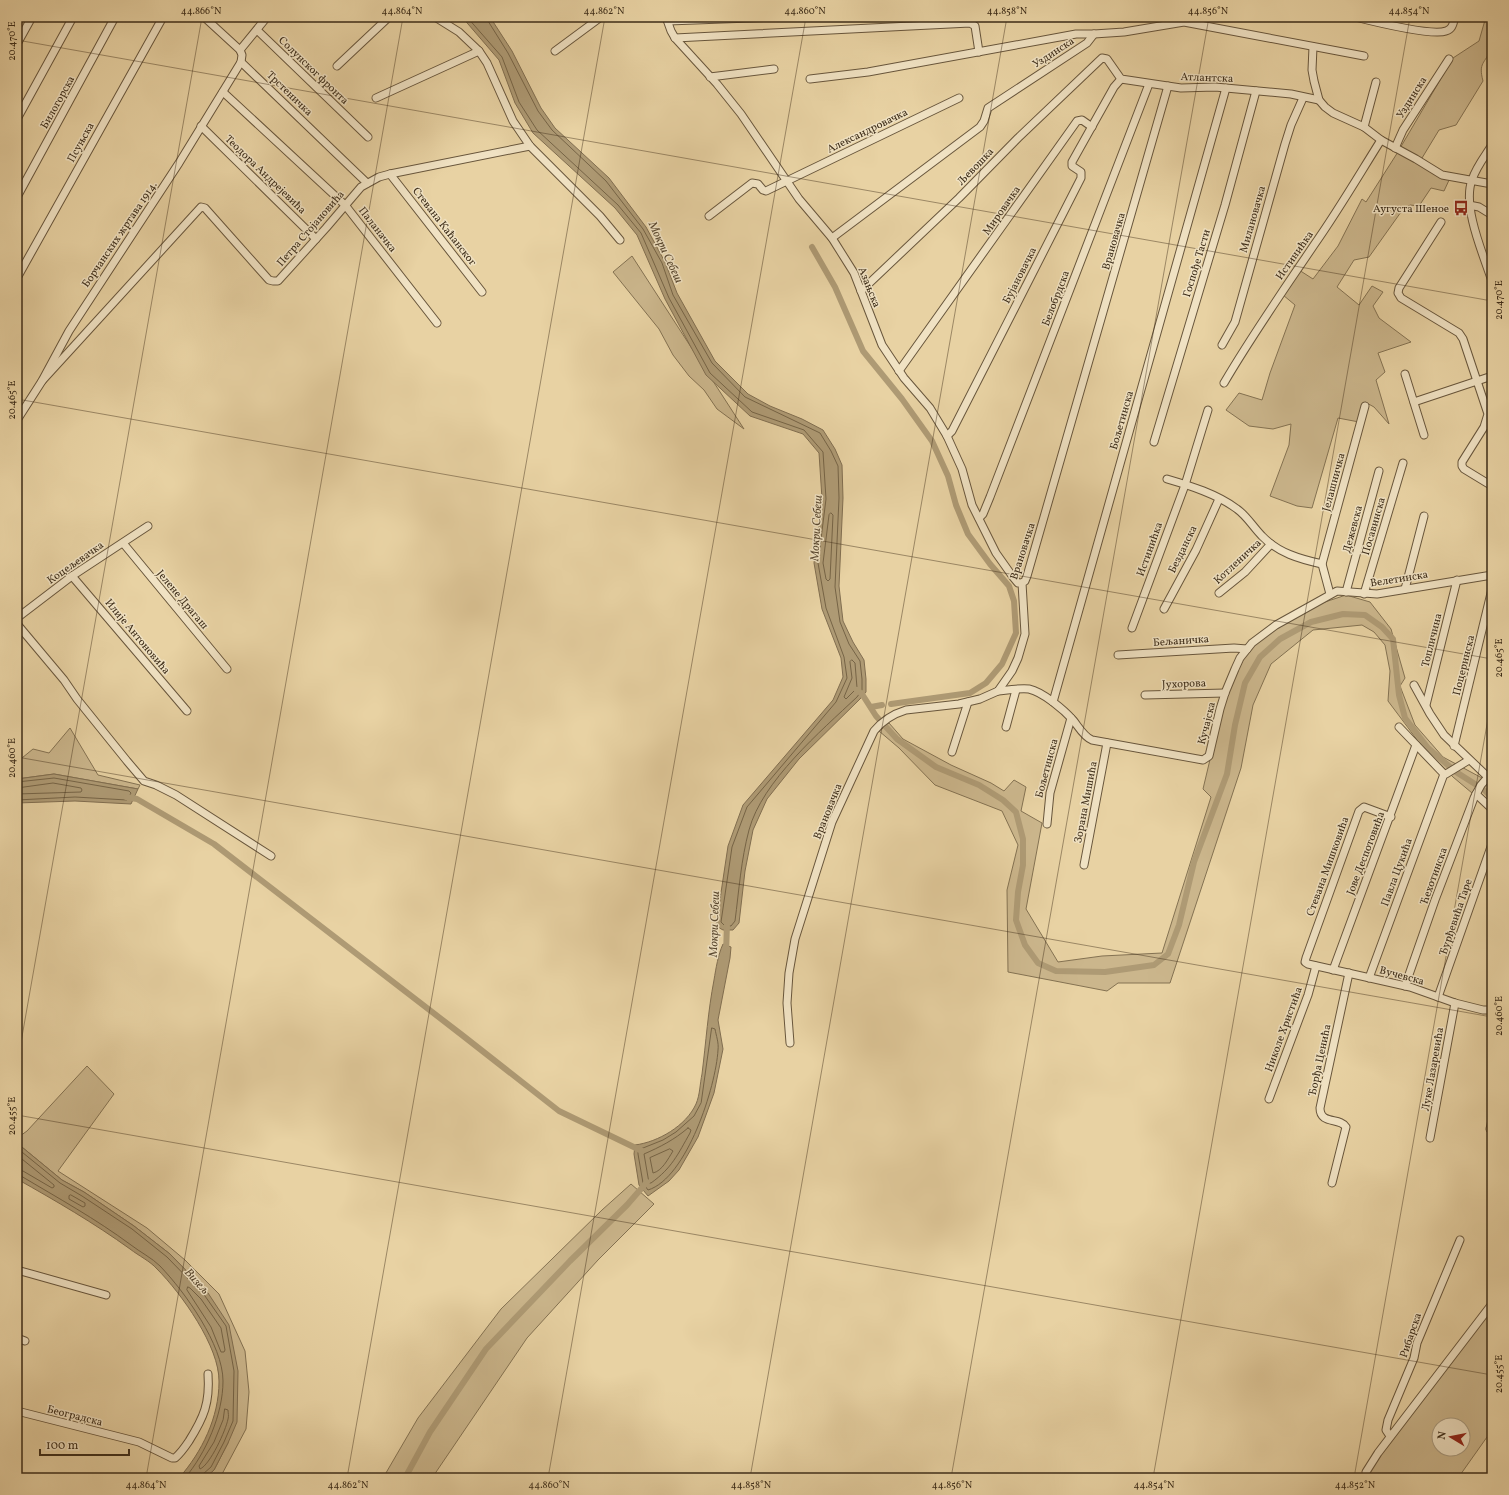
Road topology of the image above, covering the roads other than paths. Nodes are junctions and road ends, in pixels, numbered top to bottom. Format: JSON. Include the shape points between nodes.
{"nodes":[{"id":1,"x":32,"y":17,"type":"edge"},
{"id":2,"x":73,"y":17,"type":"edge"},
{"id":3,"x":116,"y":17,"type":"edge"},
{"id":4,"x":163,"y":17,"type":"edge"},
{"id":5,"x":204,"y":17,"type":"edge"},
{"id":6,"x":267,"y":17,"type":"edge"},
{"id":7,"x":389,"y":17,"type":"edge"},
{"id":8,"x":435,"y":17,"type":"edge"},
{"id":9,"x":601,"y":17,"type":"edge"},
{"id":10,"x":776,"y":17,"type":"edge"},
{"id":11,"x":1354,"y":17,"type":"edge"},
{"id":12,"x":1455,"y":17,"type":"edge"},
{"id":13,"x":667,"y":19,"type":"edge"},
{"id":14,"x":1184,"y":19,"type":"edge"},
{"id":15,"x":257,"y":30,"type":"junction"},
{"id":16,"x":1094,"y":34,"type":"junction"},
{"id":17,"x":675,"y":38,"type":"junction"},
{"id":18,"x":17,"y":44,"type":"edge"},
{"id":19,"x":1312,"y":47,"type":"junction"},
{"id":20,"x":240,"y":50,"type":"junction"},
{"id":21,"x":479,"y":51,"type":"junction"},
{"id":22,"x":555,"y":51,"type":"dead end"},
{"id":23,"x":979,"y":52,"type":"junction"},
{"id":24,"x":1364,"y":56,"type":"dead end"},
{"id":25,"x":1448,"y":59,"type":"dead end"},
{"id":26,"x":241,"y":62,"type":"junction"},
{"id":27,"x":337,"y":66,"type":"dead end"},
{"id":28,"x":774,"y":69,"type":"dead end"},
{"id":29,"x":710,"y":77,"type":"junction"},
{"id":30,"x":810,"y":79,"type":"dead end"},
{"id":31,"x":1121,"y":79,"type":"junction"},
{"id":32,"x":1376,"y":82,"type":"dead end"},
{"id":33,"x":1149,"y":84,"type":"junction"},
{"id":34,"x":1168,"y":86,"type":"junction"},
{"id":35,"x":1226,"y":88,"type":"junction"},
{"id":36,"x":1256,"y":91,"type":"junction"},
{"id":37,"x":223,"y":92,"type":"junction"},
{"id":38,"x":376,"y":98,"type":"dead end"},
{"id":39,"x":959,"y":98,"type":"dead end"},
{"id":40,"x":1303,"y":98,"type":"junction"},
{"id":41,"x":1319,"y":100,"type":"junction"},
{"id":42,"x":17,"y":119,"type":"edge"},
{"id":43,"x":201,"y":126,"type":"junction"},
{"id":44,"x":1092,"y":127,"type":"junction"},
{"id":45,"x":1364,"y":127,"type":"junction"},
{"id":46,"x":368,"y":137,"type":"dead end"},
{"id":47,"x":1380,"y":140,"type":"junction"},
{"id":48,"x":1492,"y":145,"type":"edge"},
{"id":49,"x":530,"y":146,"type":"junction"},
{"id":50,"x":1395,"y":148,"type":"junction"},
{"id":51,"x":390,"y":174,"type":"junction"},
{"id":52,"x":1472,"y":180,"type":"junction"},
{"id":53,"x":786,"y":182,"type":"junction"},
{"id":54,"x":367,"y":183,"type":"junction"},
{"id":55,"x":1492,"y":184,"type":"edge"},
{"id":56,"x":17,"y":197,"type":"edge"},
{"id":57,"x":345,"y":205,"type":"junction"},
{"id":58,"x":1469,"y":205,"type":"junction"},
{"id":59,"x":1492,"y":215,"type":"edge"},
{"id":60,"x":709,"y":216,"type":"dead end"},
{"id":61,"x":1441,"y":222,"type":"dead end"},
{"id":62,"x":316,"y":238,"type":"junction"},
{"id":63,"x":832,"y":238,"type":"junction"},
{"id":64,"x":620,"y":240,"type":"dead end"},
{"id":65,"x":17,"y":278,"type":"edge"},
{"id":66,"x":1492,"y":281,"type":"edge"},
{"id":67,"x":861,"y":291,"type":"junction"},
{"id":68,"x":482,"y":292,"type":"dead end"},
{"id":69,"x":437,"y":323,"type":"dead end"},
{"id":70,"x":1222,"y":345,"type":"dead end"},
{"id":71,"x":898,"y":371,"type":"junction"},
{"id":72,"x":1405,"y":374,"type":"dead end"},
{"id":73,"x":1492,"y":376,"type":"edge"},
{"id":74,"x":1478,"y":380,"type":"junction"},
{"id":75,"x":42,"y":381,"type":"junction"},
{"id":76,"x":1224,"y":382,"type":"dead end"},
{"id":77,"x":1414,"y":402,"type":"junction"},
{"id":78,"x":1365,"y":406,"type":"dead end"},
{"id":79,"x":1208,"y":410,"type":"dead end"},
{"id":80,"x":17,"y":420,"type":"edge"},
{"id":81,"x":1424,"y":435,"type":"dead end"},
{"id":82,"x":947,"y":436,"type":"junction"},
{"id":83,"x":1154,"y":442,"type":"dead end"},
{"id":84,"x":1403,"y":463,"type":"dead end"},
{"id":85,"x":1379,"y":471,"type":"dead end"},
{"id":86,"x":1167,"y":479,"type":"dead end"},
{"id":87,"x":1185,"y":484,"type":"junction"},
{"id":88,"x":1492,"y":486,"type":"edge"},
{"id":89,"x":1219,"y":499,"type":"junction"},
{"id":90,"x":1424,"y":516,"type":"dead end"},
{"id":91,"x":979,"y":518,"type":"junction"},
{"id":92,"x":148,"y":526,"type":"dead end"},
{"id":93,"x":123,"y":543,"type":"junction"},
{"id":94,"x":1271,"y":544,"type":"junction"},
{"id":95,"x":1322,"y":564,"type":"junction"},
{"id":96,"x":1492,"y":575,"type":"edge"},
{"id":97,"x":72,"y":576,"type":"junction"},
{"id":98,"x":1457,"y":580,"type":"junction"},
{"id":99,"x":1022,"y":583,"type":"junction"},
{"id":100,"x":1405,"y":589,"type":"junction"},
{"id":101,"x":1492,"y":589,"type":"edge"},
{"id":102,"x":1346,"y":592,"type":"junction"},
{"id":103,"x":1219,"y":593,"type":"dead end"},
{"id":104,"x":1330,"y":594,"type":"junction"},
{"id":105,"x":1364,"y":594,"type":"junction"},
{"id":106,"x":1164,"y":609,"type":"dead end"},
{"id":107,"x":17,"y":618,"type":"edge"},
{"id":108,"x":17,"y":624,"type":"edge"},
{"id":109,"x":1132,"y":628,"type":"dead end"},
{"id":110,"x":1247,"y":649,"type":"junction"},
{"id":111,"x":1118,"y":656,"type":"dead end"},
{"id":112,"x":227,"y":669,"type":"dead end"},
{"id":113,"x":1414,"y":685,"type":"dead end"},
{"id":114,"x":1016,"y":690,"type":"junction"},
{"id":115,"x":998,"y":691,"type":"junction"},
{"id":116,"x":1225,"y":693,"type":"junction"},
{"id":117,"x":1145,"y":695,"type":"dead end"},
{"id":118,"x":968,"y":702,"type":"junction"},
{"id":119,"x":1053,"y":702,"type":"junction"},
{"id":120,"x":1426,"y":705,"type":"junction"},
{"id":121,"x":187,"y":711,"type":"dead end"},
{"id":122,"x":1071,"y":718,"type":"junction"},
{"id":123,"x":1006,"y":727,"type":"dead end"},
{"id":124,"x":1399,"y":727,"type":"dead end"},
{"id":125,"x":1107,"y":743,"type":"junction"},
{"id":126,"x":1416,"y":745,"type":"junction"},
{"id":127,"x":1454,"y":746,"type":"junction"},
{"id":128,"x":952,"y":752,"type":"dead end"},
{"id":129,"x":1469,"y":760,"type":"junction"},
{"id":130,"x":1444,"y":774,"type":"junction"},
{"id":131,"x":1490,"y":779,"type":"edge"},
{"id":132,"x":1476,"y":794,"type":"junction"},
{"id":133,"x":1492,"y":809,"type":"edge"},
{"id":134,"x":1391,"y":817,"type":"junction"},
{"id":135,"x":1047,"y":824,"type":"dead end"},
{"id":136,"x":1492,"y":844,"type":"edge"},
{"id":137,"x":271,"y":856,"type":"dead end"},
{"id":138,"x":1084,"y":865,"type":"dead end"},
{"id":139,"x":1306,"y":962,"type":"joint"},
{"id":140,"x":1316,"y":966,"type":"junction"},
{"id":141,"x":1333,"y":970,"type":"junction"},
{"id":142,"x":1349,"y":973,"type":"junction"},
{"id":143,"x":1369,"y":978,"type":"junction"},
{"id":144,"x":1405,"y":986,"type":"junction"},
{"id":145,"x":1438,"y":997,"type":"junction"},
{"id":146,"x":1455,"y":1003,"type":"junction"},
{"id":147,"x":1492,"y":1010,"type":"edge"},
{"id":148,"x":790,"y":1043,"type":"dead end"},
{"id":149,"x":1269,"y":1099,"type":"dead end"},
{"id":150,"x":1492,"y":1120,"type":"edge"},
{"id":151,"x":1490,"y":1129,"type":"dead end"},
{"id":152,"x":1430,"y":1138,"type":"dead end"},
{"id":153,"x":1332,"y":1183,"type":"dead end"},
{"id":154,"x":1460,"y":1240,"type":"dead end"},
{"id":155,"x":17,"y":1270,"type":"edge"},
{"id":156,"x":106,"y":1295,"type":"dead end"},
{"id":157,"x":1492,"y":1304,"type":"edge"},
{"id":158,"x":17,"y":1338,"type":"edge"},
{"id":159,"x":25,"y":1341,"type":"dead end"},
{"id":160,"x":208,"y":1374,"type":"dead end"},
{"id":161,"x":17,"y":1411,"type":"edge"},
{"id":162,"x":1390,"y":1436,"type":"junction"},
{"id":163,"x":1366,"y":1472,"type":"dead end"}],
"edges":[{"from":1,"to":18,"type":"street"},
{"from":2,"to":42,"type":"street"},
{"from":3,"to":56,"type":"street","name":"Билогорска"},
{"from":4,"to":65,"type":"street","name":"Псуњска"},
{"from":5,"to":20,"type":"street"},
{"from":6,"to":15,"type":"street"},
{"from":7,"to":27,"type":"street"},
{"from":8,"to":21,"type":"street","via":[[459,32]]},
{"from":9,"to":22,"type":"street"},
{"from":10,"to":13,"type":"street"},
{"from":11,"to":12,"type":"street","via":[[1414,30],[1439,32],[1451,28]]},
{"from":13,"to":17,"type":"street","name":"Азањска"},
{"from":14,"to":16,"type":"street","via":[[1124,32]]},
{"from":14,"to":19,"type":"street"},
{"from":15,"to":20,"type":"street"},
{"from":15,"to":46,"type":"street","name":"Солунског фронта"},
{"from":16,"to":23,"type":"street","via":[[1076,34]]},
{"from":16,"to":63,"type":"street","name":"Уздинска","via":[[1087,43],[988,108],[980,127]]},
{"from":17,"to":23,"type":"street","via":[[970,23],[975,26]]},
{"from":17,"to":29,"type":"street","name":"Азањска"},
{"from":19,"to":24,"type":"street"},
{"from":19,"to":41,"type":"street","via":[[1312,70]]},
{"from":20,"to":26,"type":"street"},
{"from":21,"to":38,"type":"street"},
{"from":21,"to":49,"type":"street","via":[[513,121]]},
{"from":23,"to":30,"type":"street","via":[[868,72]]},
{"from":25,"to":50,"type":"street","name":"Уздинска","via":[[1406,124]]},
{"from":26,"to":37,"type":"street","name":"Борчанских жртава 1914."},
{"from":26,"to":54,"type":"street","name":"Трстеничка"},
{"from":28,"to":29,"type":"street"},
{"from":29,"to":53,"type":"street","name":"Азањска","via":[[741,114]]},
{"from":31,"to":33,"type":"street","name":"Атлантска"},
{"from":31,"to":44,"type":"street"},
{"from":31,"to":67,"type":"street","name":"Љевошка","via":[[1102,58]]},
{"from":32,"to":45,"type":"street"},
{"from":33,"to":34,"type":"street","name":"Атлантска"},
{"from":33,"to":91,"type":"street","name":"Белобрдска","via":[[990,497]]},
{"from":34,"to":35,"type":"street","name":"Атлантска"},
{"from":34,"to":99,"type":"street","name":"Врановачка","via":[[1027,576]]},
{"from":35,"to":36,"type":"street","name":"Атлантска"},
{"from":35,"to":119,"type":"street","name":"Бољетинска"},
{"from":36,"to":40,"type":"street","name":"Атлантска","via":[[1290,94]]},
{"from":36,"to":83,"type":"street","name":"Госпође Тасти"},
{"from":37,"to":43,"type":"street","name":"Борчанских жртава 1914."},
{"from":37,"to":57,"type":"street","name":"Паланачка"},
{"from":39,"to":53,"type":"street","name":"Александровачка"},
{"from":40,"to":41,"type":"street","name":"Атлантска"},
{"from":40,"to":70,"type":"street","name":"Милановачка","via":[[1284,144],[1235,322]]},
{"from":41,"to":45,"type":"street","via":[[1329,111]]},
{"from":43,"to":62,"type":"street","name":"Теодора Андрејевића"},
{"from":43,"to":75,"type":"street","name":"Борчанских жртава 1914.","via":[[69,331]]},
{"from":44,"to":71,"type":"street","name":"Мировачка","via":[[1082,120],[1077,121]]},
{"from":44,"to":82,"type":"street","name":"Бујановачка","via":[[1071,164],[1081,172],[1081,178],[952,431]]},
{"from":45,"to":47,"type":"street"},
{"from":47,"to":50,"type":"street"},
{"from":47,"to":76,"type":"street","name":"Истинићка"},
{"from":48,"to":52,"type":"street"},
{"from":49,"to":51,"type":"street","name":"Петра Стојановића"},
{"from":49,"to":64,"type":"street","via":[[600,216]]},
{"from":50,"to":52,"type":"street","via":[[1442,175]]},
{"from":51,"to":54,"type":"street","name":"Петра Стојановића"},
{"from":51,"to":68,"type":"street","name":"Стевана Каћанског"},
{"from":52,"to":55,"type":"street"},
{"from":52,"to":58,"type":"street"},
{"from":53,"to":60,"type":"street","name":"Александровачка","via":[[766,191],[758,184],[752,184]]},
{"from":53,"to":63,"type":"street","name":"Азањска"},
{"from":54,"to":57,"type":"street","name":"Петра Стојановића"},
{"from":57,"to":62,"type":"street","name":"Петра Стојановића"},
{"from":57,"to":69,"type":"street","name":"Паланачка"},
{"from":58,"to":59,"type":"street","via":[[1480,207]]},
{"from":58,"to":66,"type":"street"},
{"from":61,"to":74,"type":"street","via":[[1398,293],[1401,298],[1459,333]]},
{"from":62,"to":75,"type":"street","name":"Петра Стојановића","via":[[278,281],[271,281],[205,208],[201,207]]},
{"from":63,"to":67,"type":"street","name":"Азањска","via":[[854,274]]},
{"from":67,"to":71,"type":"street","name":"Азањска","via":[[877,335]]},
{"from":71,"to":82,"type":"street","name":"Азањска","via":[[930,408]]},
{"from":72,"to":77,"type":"street"},
{"from":73,"to":74,"type":"street"},
{"from":74,"to":77,"type":"street"},
{"from":74,"to":88,"type":"street","via":[[1488,414],[1484,427],[1462,466]]},
{"from":75,"to":80,"type":"street","name":"Борчанских жртава 1914."},
{"from":77,"to":81,"type":"street"},
{"from":78,"to":95,"type":"street","name":"Јелашничка"},
{"from":79,"to":87,"type":"street","name":"Истинићка"},
{"from":82,"to":91,"type":"street","name":"Азањска"},
{"from":84,"to":105,"type":"street","name":"Посавинска"},
{"from":85,"to":102,"type":"street","name":"Дежевска"},
{"from":86,"to":87,"type":"street"},
{"from":87,"to":89,"type":"street"},
{"from":87,"to":109,"type":"street","name":"Истинићка"},
{"from":89,"to":94,"type":"street","via":[[1237,509]]},
{"from":89,"to":106,"type":"street","name":"Безданска","via":[[1196,550]]},
{"from":90,"to":100,"type":"street"},
{"from":91,"to":99,"type":"street","name":"Азањска","via":[[996,554],[1018,583]]},
{"from":92,"to":93,"type":"street","name":"Коцељевачка"},
{"from":93,"to":97,"type":"street","name":"Коцељевачка"},
{"from":93,"to":112,"type":"street","name":"Јелене Драгаш"},
{"from":94,"to":95,"type":"street","via":[[1288,555]]},
{"from":94,"to":103,"type":"street","name":"Котленичка","via":[[1245,572]]},
{"from":95,"to":104,"type":"street"},
{"from":96,"to":98,"type":"street","name":"Велетинска"},
{"from":97,"to":107,"type":"street","name":"Коцељевачка"},
{"from":97,"to":121,"type":"street","name":"Илије Антоновића"},
{"from":98,"to":100,"type":"street","name":"Велетинска"},
{"from":98,"to":120,"type":"street","name":"Топличина"},
{"from":99,"to":115,"type":"street","name":"Врановачка","via":[[1025,634],[1012,671]]},
{"from":100,"to":105,"type":"street","name":"Велетинска"},
{"from":101,"to":127,"type":"street","name":"Поцеринска"},
{"from":102,"to":104,"type":"street","name":"Велетинска","via":[[1337,591]]},
{"from":102,"to":105,"type":"street","name":"Велетинска"},
{"from":104,"to":110,"type":"street","name":"Кучајска","via":[[1276,625]]},
{"from":108,"to":137,"type":"street","via":[[144,781],[176,795]]},
{"from":110,"to":111,"type":"street","name":"Бељаничка"},
{"from":110,"to":116,"type":"street","name":"Кучајска"},
{"from":113,"to":120,"type":"street"},
{"from":114,"to":115,"type":"street"},
{"from":114,"to":119,"type":"street","via":[[1030,690]]},
{"from":114,"to":123,"type":"street"},
{"from":115,"to":118,"type":"street","name":"Врановачка"},
{"from":116,"to":117,"type":"street","name":"Јухорова"},
{"from":116,"to":125,"type":"street","name":"Кучајска","via":[[1209,756],[1203,760]]},
{"from":118,"to":128,"type":"street"},
{"from":118,"to":148,"type":"street","name":"Врановачка","via":[[906,710],[888,718],[874,731],[832,822],[795,939],[787,1003]]},
{"from":119,"to":122,"type":"street","name":"Кучајска"},
{"from":120,"to":127,"type":"street","via":[[1437,725]]},
{"from":122,"to":125,"type":"street","name":"Кучајска","via":[[1089,739]]},
{"from":122,"to":135,"type":"street","name":"Бољетинска","via":[[1050,792]]},
{"from":124,"to":126,"type":"street"},
{"from":125,"to":138,"type":"street","name":"Зорана Мишића"},
{"from":126,"to":130,"type":"street"},
{"from":126,"to":134,"type":"street","name":"Јове Деспотовића"},
{"from":127,"to":129,"type":"street"},
{"from":129,"to":130,"type":"street"},
{"from":129,"to":131,"type":"street"},
{"from":130,"to":143,"type":"street","name":"Павла Цукића"},
{"from":131,"to":132,"type":"street","name":"Ћехотинска"},
{"from":132,"to":133,"type":"street"},
{"from":132,"to":144,"type":"street","name":"Ћехотинска"},
{"from":134,"to":139,"type":"street","name":"Стевана Мишковића","via":[[1364,807],[1359,811],[1308,950]]},
{"from":134,"to":141,"type":"street","name":"Јове Деспотовића"},
{"from":136,"to":145,"type":"street","name":"Ђурђевића Таре"},
{"from":139,"to":140,"type":"street","name":"Вучевска"},
{"from":140,"to":141,"type":"street","name":"Вучевска"},
{"from":140,"to":149,"type":"street","name":"Николе Христића","via":[[1308,995]]},
{"from":141,"to":142,"type":"street","name":"Вучевска"},
{"from":142,"to":143,"type":"street","name":"Вучевска"},
{"from":142,"to":153,"type":"street","name":"Ђорђа Ценића","via":[[1320,1108],[1324,1118],[1343,1124],[1346,1128]]},
{"from":143,"to":144,"type":"street","name":"Вучевска"},
{"from":144,"to":145,"type":"street","name":"Вучевска"},
{"from":145,"to":146,"type":"street","name":"Вучевска"},
{"from":146,"to":147,"type":"street","name":"Вучевска"},
{"from":146,"to":152,"type":"street","name":"Луке Лазаревића"},
{"from":150,"to":151,"type":"street"},
{"from":154,"to":162,"type":"street","name":"Рибарска","via":[[1388,1420],[1386,1430]]},
{"from":155,"to":156,"type":"street"},
{"from":157,"to":162,"type":"street"},
{"from":158,"to":159,"type":"street"},
{"from":160,"to":161,"type":"street","name":"Београдска","via":[[208,1393],[203,1417],[182,1452],[175,1458],[126,1439]]},
{"from":162,"to":163,"type":"street"}]}
